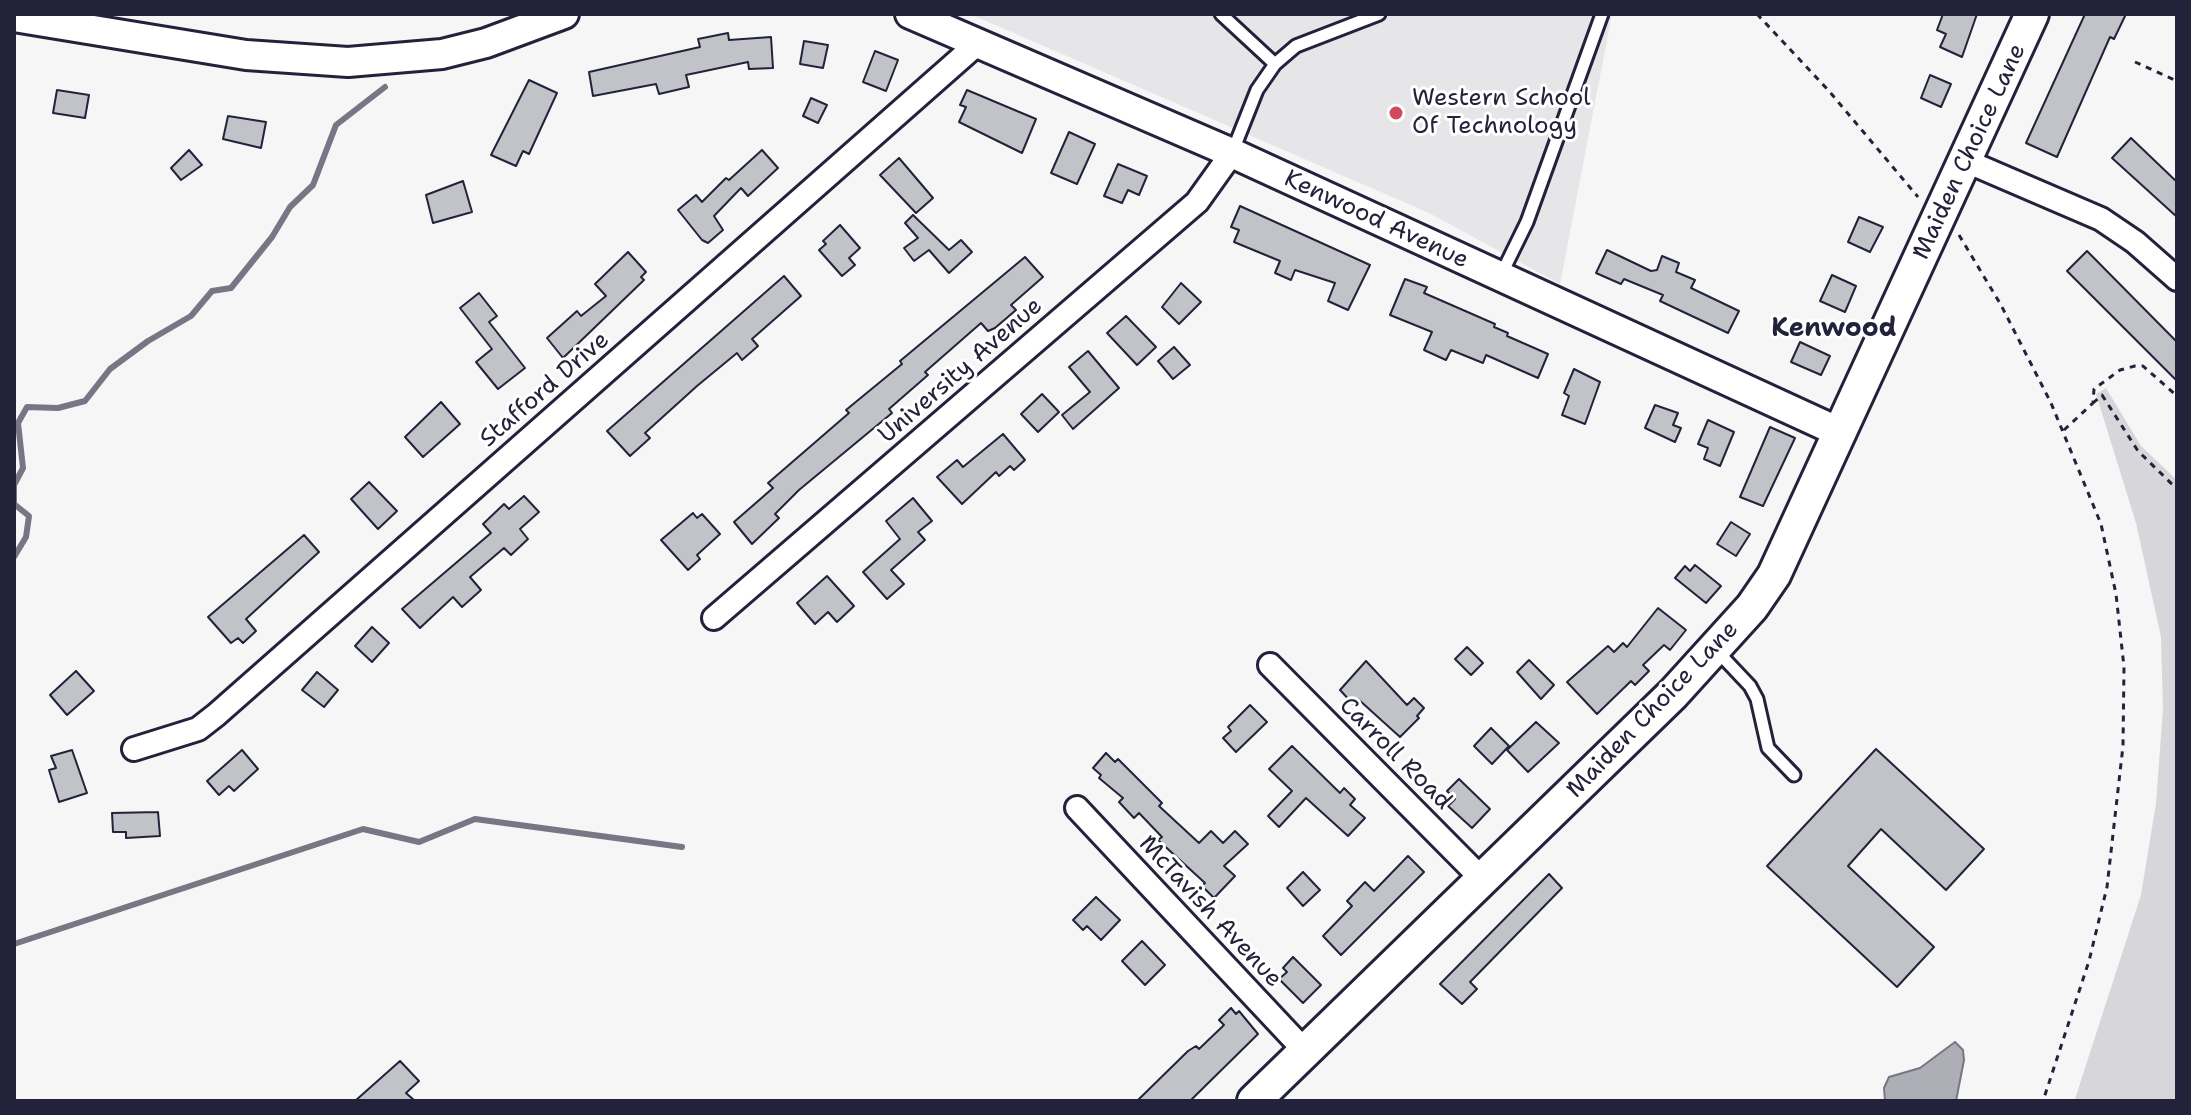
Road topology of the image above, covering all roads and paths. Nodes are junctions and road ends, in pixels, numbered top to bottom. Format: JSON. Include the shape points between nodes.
{"nodes":[{"id":1,"x":564,"y":14,"type":"edge"},
{"id":2,"x":910,"y":14,"type":"edge"},
{"id":3,"x":1221,"y":14,"type":"edge"},
{"id":4,"x":1379,"y":14,"type":"edge"},
{"id":5,"x":1602,"y":14,"type":"edge"},
{"id":6,"x":1757,"y":14,"type":"edge"},
{"id":7,"x":2032,"y":14,"type":"edge"},
{"id":8,"x":14,"y":17,"type":"edge"},
{"id":9,"x":1348,"y":19,"type":"edge"},
{"id":10,"x":977,"y":44,"type":"junction"},
{"id":11,"x":2135,"y":62,"type":"dead end"},
{"id":12,"x":1275,"y":64,"type":"junction"},
{"id":13,"x":2177,"y":81,"type":"edge"},
{"id":14,"x":1232,"y":153,"type":"junction"},
{"id":15,"x":1966,"y":161,"type":"junction"},
{"id":16,"x":1920,"y":200,"type":"dead end"},
{"id":17,"x":1953,"y":225,"type":"dead end"},
{"id":18,"x":1499,"y":277,"type":"junction"},
{"id":19,"x":2177,"y":279,"type":"edge"},
{"id":20,"x":2177,"y":396,"type":"edge"},
{"id":21,"x":2093,"y":403,"type":"junction"},
{"id":22,"x":2064,"y":430,"type":"junction"},
{"id":23,"x":1839,"y":432,"type":"junction"},
{"id":24,"x":2177,"y":489,"type":"edge"},
{"id":25,"x":714,"y":618,"type":"dead end"},
{"id":26,"x":1716,"y":650,"type":"junction"},
{"id":27,"x":1270,"y":665,"type":"dead end"},
{"id":28,"x":134,"y":749,"type":"dead end"},
{"id":29,"x":1794,"y":775,"type":"dead end"},
{"id":30,"x":1077,"y":808,"type":"dead end"},
{"id":31,"x":1483,"y":880,"type":"junction"},
{"id":32,"x":1305,"y":1051,"type":"junction"},
{"id":33,"x":1254,"y":1101,"type":"edge"},
{"id":34,"x":2043,"y":1101,"type":"edge"}],
"edges":[{"from":1,"to":8,"type":"street","via":[[442,54],[348,62],[246,55]]},
{"from":2,"to":10,"type":"street","name":"Kenwood Avenue"},
{"from":3,"to":12,"type":"lane"},
{"from":4,"to":9,"type":"lane"},
{"from":5,"to":18,"type":"lane","via":[[1527,222]]},
{"from":6,"to":16,"type":"path"},
{"from":7,"to":15,"type":"main road","name":"Maiden Choice Lane"},
{"from":9,"to":12,"type":"lane","via":[[1296,46]]},
{"from":10,"to":14,"type":"street","name":"Kenwood Avenue"},
{"from":10,"to":28,"type":"street","name":"Stafford Drive","via":[[216,715],[198,729]]},
{"from":11,"to":13,"type":"path"},
{"from":12,"to":14,"type":"lane","via":[[1257,90]]},
{"from":14,"to":18,"type":"street","name":"Kenwood Avenue"},
{"from":14,"to":25,"type":"street","name":"University Avenue","via":[[1197,202]]},
{"from":15,"to":19,"type":"street","via":[[2101,219]]},
{"from":15,"to":23,"type":"main road","name":"Maiden Choice Lane"},
{"from":17,"to":22,"type":"path","via":[[2001,305]]},
{"from":18,"to":23,"type":"street","name":"Kenwood Avenue"},
{"from":20,"to":21,"type":"path","via":[[2143,366],[2135,366],[2094,389]]},
{"from":21,"to":22,"type":"path"},
{"from":21,"to":24,"type":"path","via":[[2102,395],[2138,451]]},
{"from":22,"to":34,"type":"path","via":[[2101,524],[2116,594],[2124,667],[2123,746],[2107,887]]},
{"from":23,"to":26,"type":"main road","name":"Maiden Choice Lane","via":[[1774,575]]},
{"from":26,"to":29,"type":"lane","via":[[1750,686],[1768,748]]},
{"from":26,"to":31,"type":"main road","name":"Maiden Choice Lane"},
{"from":27,"to":31,"type":"street","name":"Carroll Road"},
{"from":30,"to":32,"type":"street","name":"McTavish Avenue"},
{"from":31,"to":32,"type":"main road","name":"Maiden Choice Lane"},
{"from":32,"to":33,"type":"main road","name":"Maiden Choice Lane"}]}
